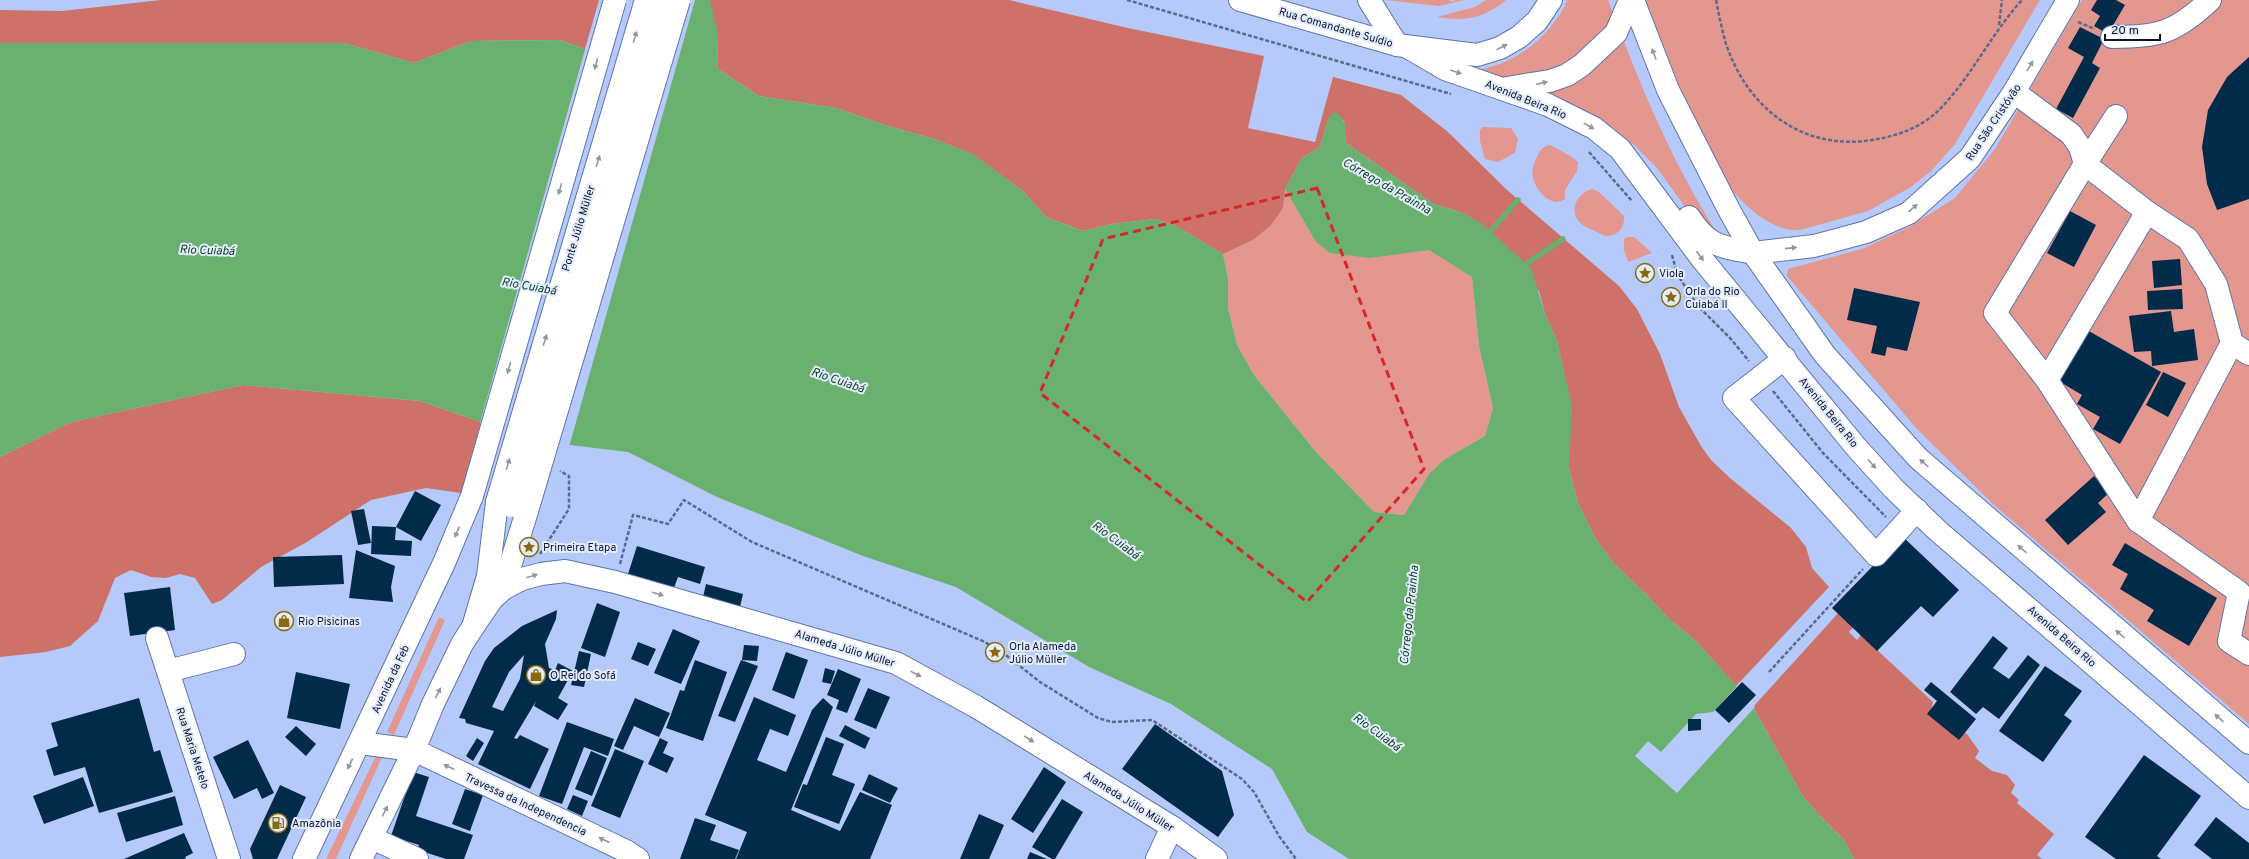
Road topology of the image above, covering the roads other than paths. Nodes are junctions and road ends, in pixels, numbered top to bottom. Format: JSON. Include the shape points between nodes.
{"nodes":[{"id":1,"x":614,"y":0,"type":"edge"},
{"id":2,"x":646,"y":0,"type":"edge"},
{"id":3,"x":662,"y":0,"type":"edge"},
{"id":4,"x":679,"y":0,"type":"edge"},
{"id":5,"x":1277,"y":0,"type":"edge"},
{"id":6,"x":1369,"y":0,"type":"edge"},
{"id":7,"x":1551,"y":0,"type":"edge"},
{"id":8,"x":1632,"y":0,"type":"edge"},
{"id":9,"x":2068,"y":0,"type":"edge"},
{"id":10,"x":2210,"y":0,"type":"edge"},
{"id":11,"x":1248,"y":2,"type":"edge"},
{"id":12,"x":2112,"y":37,"type":"road end"},
{"id":13,"x":1403,"y":46,"type":"junction"},
{"id":14,"x":1504,"y":89,"type":"junction"},
{"id":15,"x":2014,"y":92,"type":"junction"},
{"id":16,"x":2116,"y":116,"type":"dead end"},
{"id":17,"x":1620,"y":149,"type":"junction"},
{"id":18,"x":2085,"y":164,"type":"junction"},
{"id":19,"x":2147,"y":212,"type":"junction"},
{"id":20,"x":1752,"y":252,"type":"junction"},
{"id":21,"x":2241,"y":349,"type":"edge"},
{"id":22,"x":1785,"y":358,"type":"junction"},
{"id":23,"x":2047,"y":380,"type":"junction"},
{"id":24,"x":512,"y":506,"type":"junction"},
{"id":25,"x":1917,"y":510,"type":"junction"},
{"id":26,"x":2138,"y":521,"type":"junction"},
{"id":27,"x":503,"y":589,"type":"junction"},
{"id":28,"x":473,"y":627,"type":"junction"},
{"id":29,"x":157,"y":638,"type":"dead end"},
{"id":30,"x":234,"y":654,"type":"dead end"},
{"id":31,"x":2249,"y":654,"type":"edge"},
{"id":32,"x":168,"y":671,"type":"junction"},
{"id":33,"x":360,"y":743,"type":"junction"},
{"id":34,"x":2249,"y":743,"type":"edge"},
{"id":35,"x":414,"y":750,"type":"junction"},
{"id":36,"x":2249,"y":798,"type":"edge"},
{"id":37,"x":1172,"y":827,"type":"junction"},
{"id":38,"x":372,"y":838,"type":"junction"},
{"id":39,"x":229,"y":859,"type":"edge"},
{"id":40,"x":304,"y":859,"type":"edge"},
{"id":41,"x":362,"y":859,"type":"edge"},
{"id":42,"x":417,"y":859,"type":"edge"},
{"id":43,"x":638,"y":859,"type":"edge"},
{"id":44,"x":1157,"y":859,"type":"edge"},
{"id":45,"x":1216,"y":859,"type":"edge"}],
"edges":[{"from":1,"to":33,"type":"main road","name":"Avenida da Feb","one_way":true,"bridge":true,"via":[[472,496],[444,564]]},
{"from":24,"to":2,"type":"main road","name":"Ponte Júlio Müller","one_way":true,"bridge":true},
{"from":3,"to":24,"type":"main road","bridge":true},
{"from":4,"to":24,"type":"main road","bridge":true},
{"from":5,"to":11,"type":"main road"},
{"from":6,"to":13,"type":"main road"},
{"from":13,"to":7,"type":"main road","one_way":true,"via":[[1478,55],[1500,48],[1519,37],[1537,21]]},
{"from":14,"to":8,"type":"main road","one_way":true,"via":[[1550,81],[1567,75],[1582,65],[1616,33]]},
{"from":20,"to":8,"type":"main road","one_way":true,"via":[[1668,90]]},
{"from":15,"to":9,"type":"main road","name":"Rua São Cristóvão","one_way":true},
{"from":10,"to":12,"type":"main road","via":[[2190,18],[2164,33]]},
{"from":11,"to":13,"type":"main road","name":"Rua Comandante Suídio"},
{"from":13,"to":14,"type":"main road","name":"Avenida Beira Rio","one_way":true,"via":[[1445,69]]},
{"from":14,"to":17,"type":"main road","name":"Avenida Beira Rio","one_way":true,"via":[[1548,105],[1594,128]]},
{"from":15,"to":18,"type":"main road","via":[[2071,134],[2080,148]]},
{"from":20,"to":15,"type":"main road","name":"Rua São Cristóvão","one_way":true,"via":[[1821,244],[1866,232],[1909,213],[1970,158]]},
{"from":16,"to":18,"type":"main road"},
{"from":17,"to":20,"type":"main road","name":"Rua São Cristóvão","via":[[1642,159],[1709,241]]},
{"from":17,"to":22,"type":"main road","name":"Avenida Beira Rio","one_way":true,"via":[[1702,259]]},
{"from":18,"to":19,"type":"main road"},
{"from":18,"to":23,"type":"main road","via":[[1995,313]]},
{"from":19,"to":21,"type":"main road","via":[[2188,239],[2216,284]]},
{"from":19,"to":23,"type":"main road"},
{"from":34,"to":20,"type":"main road","one_way":true,"via":[[1918,458],[1825,354]]},
{"from":21,"to":26,"type":"main road"},
{"from":22,"to":25,"type":"main road","name":"Avenida Beira Rio","one_way":true,"via":[[1856,447],[1894,490]]},
{"from":22,"to":25,"type":"main road","via":[[1734,398],[1876,555]]},
{"from":23,"to":26,"type":"main road"},
{"from":24,"to":27,"type":"main road"},
{"from":24,"to":28,"type":"main road","via":[[492,553],[482,600]]},
{"from":25,"to":36,"type":"main road","name":"Avenida Beira Rio"},
{"from":26,"to":31,"type":"main road","via":[[2239,592],[2229,641]]},
{"from":27,"to":28,"type":"main road","name":"Alameda Júlio Müller","via":[[492,599]]},
{"from":27,"to":37,"type":"main road","name":"Alameda Júlio Müller","one_way":true,"via":[[535,576],[565,571],[615,582],[896,663],[976,706]]},
{"from":35,"to":28,"type":"main road","one_way":true,"via":[[436,697]]},
{"from":29,"to":32,"type":"main road","name":"Rua Maria Metelo"},
{"from":30,"to":32,"type":"main road"},
{"from":32,"to":39,"type":"main road","name":"Rua Maria Metelo"},
{"from":33,"to":35,"type":"main road","name":"Travessa da Independencia"},
{"from":33,"to":40,"type":"main road","name":"Avenida da Feb","one_way":true},
{"from":38,"to":35,"type":"main road","one_way":true},
{"from":43,"to":35,"type":"main road","name":"Travessa da Independencia","one_way":true},
{"from":37,"to":44,"type":"main road"},
{"from":37,"to":45,"type":"main road","name":"Alameda Júlio Müller"},
{"from":38,"to":41,"type":"main road"},
{"from":38,"to":42,"type":"main road"}]}
